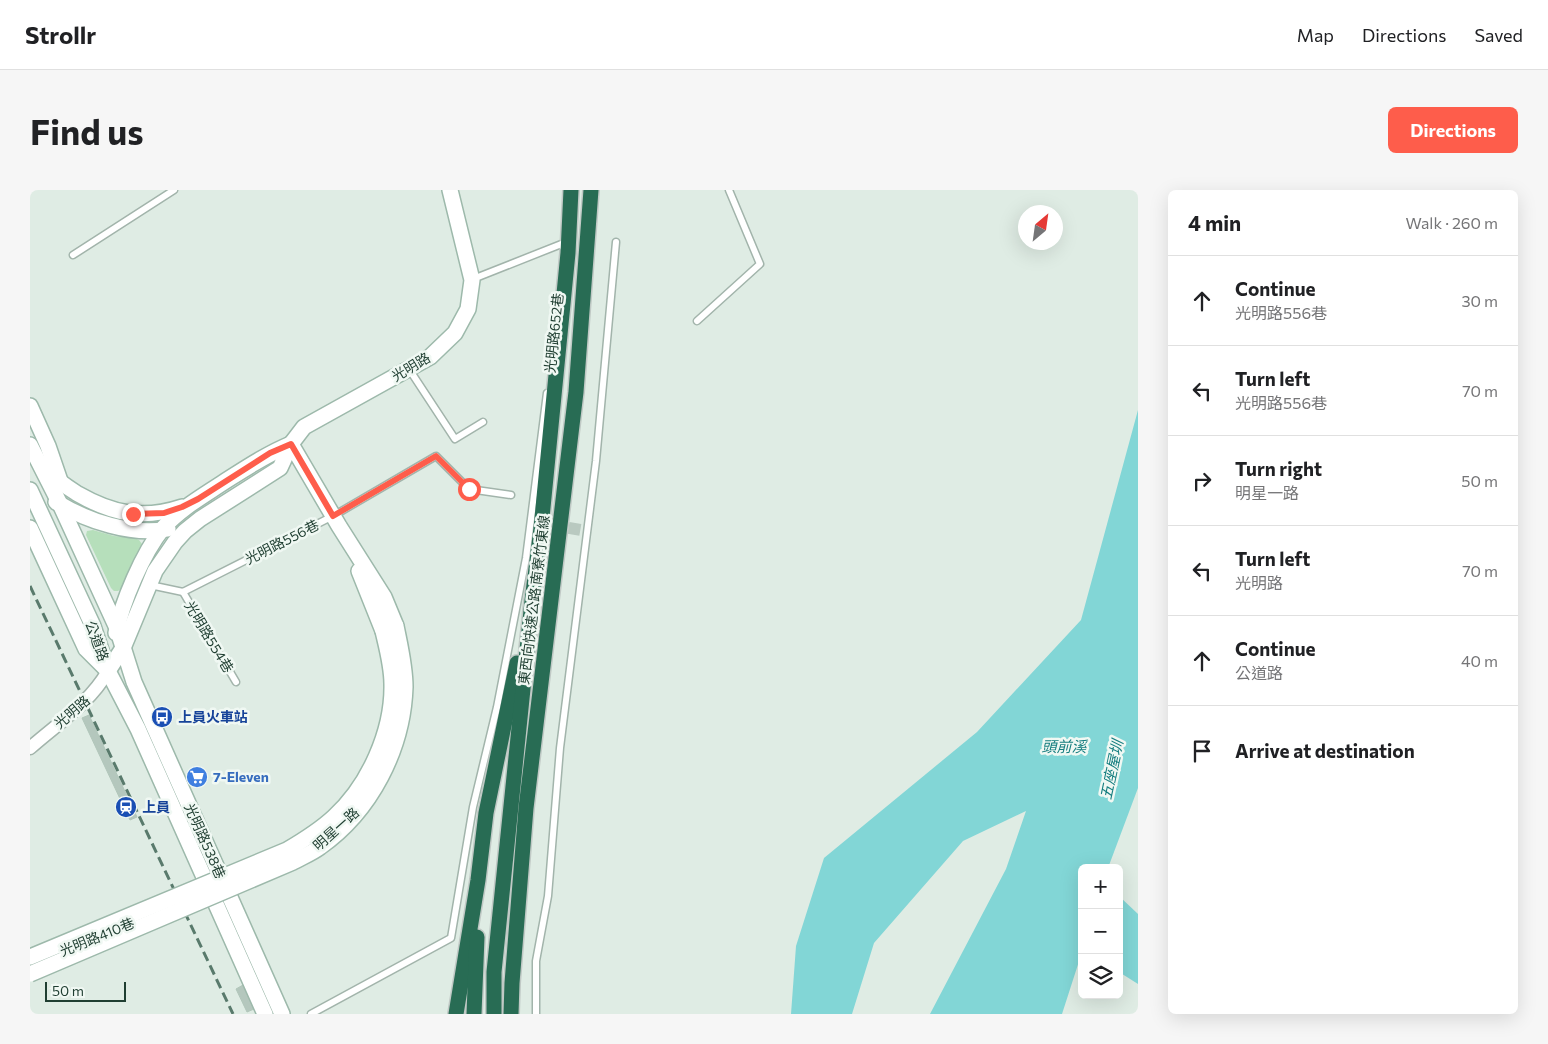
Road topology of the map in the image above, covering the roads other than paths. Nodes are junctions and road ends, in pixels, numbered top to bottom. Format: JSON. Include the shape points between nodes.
{"nodes":[{"id":1,"x":174,"y":190,"type":"edge"},
{"id":2,"x":450,"y":190,"type":"edge"},
{"id":3,"x":571,"y":190,"type":"edge"},
{"id":4,"x":591,"y":190,"type":"edge"},
{"id":5,"x":729,"y":190,"type":"edge"},
{"id":6,"x":616,"y":242,"type":"dead end"},
{"id":7,"x":73,"y":255,"type":"dead end"},
{"id":8,"x":472,"y":280,"type":"junction"},
{"id":9,"x":696,"y":321,"type":"dead end"},
{"id":10,"x":409,"y":369,"type":"junction"},
{"id":11,"x":30,"y":406,"type":"edge"},
{"id":12,"x":483,"y":422,"type":"dead end"},
{"id":13,"x":291,"y":444,"type":"junction"},
{"id":14,"x":32,"y":449,"type":"edge"},
{"id":15,"x":62,"y":485,"type":"junction"},
{"id":16,"x":30,"y":488,"type":"edge"},
{"id":17,"x":512,"y":495,"type":"dead end"},
{"id":18,"x":198,"y":499,"type":"junction"},
{"id":19,"x":60,"y":504,"type":"junction"},
{"id":20,"x":200,"y":519,"type":"junction"},
{"id":21,"x":336,"y":521,"type":"junction"},
{"id":22,"x":30,"y":528,"type":"edge"},
{"id":23,"x":162,"y":530,"type":"junction"},
{"id":24,"x":149,"y":585,"type":"junction"},
{"id":25,"x":183,"y":592,"type":"junction"},
{"id":26,"x":532,"y":601,"type":"junction"},
{"id":27,"x":390,"y":629,"type":"junction"},
{"id":28,"x":120,"y":638,"type":"junction"},
{"id":29,"x":108,"y":671,"type":"junction"},
{"id":30,"x":236,"y":682,"type":"dead end"},
{"id":31,"x":30,"y":748,"type":"edge"},
{"id":32,"x":478,"y":880,"type":"junction"},
{"id":33,"x":165,"y":910,"type":"dead end"},
{"id":34,"x":30,"y":957,"type":"edge"},
{"id":35,"x":30,"y":965,"type":"edge"},
{"id":36,"x":30,"y":974,"type":"edge"},
{"id":37,"x":265,"y":1014,"type":"edge"},
{"id":38,"x":282,"y":1014,"type":"edge"},
{"id":39,"x":311,"y":1014,"type":"edge"},
{"id":40,"x":456,"y":1014,"type":"edge"},
{"id":41,"x":474,"y":1014,"type":"edge"},
{"id":42,"x":494,"y":1014,"type":"edge"},
{"id":43,"x":513,"y":1014,"type":"edge"},
{"id":44,"x":536,"y":1014,"type":"edge"}],
"edges":[{"from":1,"to":7,"type":"lane"},
{"from":2,"to":8,"type":"street","name":"光明路"},
{"from":3,"to":26,"type":"highway","name":"東西向快速公路 南寮竹東線","via":[[568,253]]},
{"from":4,"to":43,"type":"highway","name":"東西向快速公路 南寮竹東線","via":[[576,392],[527,798],[512,983]]},
{"from":5,"to":9,"type":"lane","via":[[760,264]]},
{"from":6,"to":44,"type":"lane","via":[[596,461],[560,748],[548,896],[536,961]]},
{"from":8,"to":10,"type":"street","name":"光明路","via":[[468,309],[455,333],[430,357]]},
{"from":8,"to":39,"type":"lane","name":"光明路652巷","via":[[564,243],[526,558],[516,617],[473,807],[451,938]]},
{"from":10,"to":12,"type":"lane","via":[[455,439]]},
{"from":10,"to":13,"type":"street","name":"光明路","via":[[304,427]]},
{"from":11,"to":15,"type":"street"},
{"from":13,"to":18,"type":"street","name":"光明路","via":[[270,453]]},
{"from":13,"to":20,"type":"street","name":"光明路","via":[[280,468]]},
{"from":13,"to":21,"type":"street","name":"明星一路"},
{"from":14,"to":15,"type":"street","name":"公道路"},
{"from":14,"to":19,"type":"street","name":"公道路"},
{"from":15,"to":18,"type":"street","name":"公道路","via":[[105,507],[133,514],[164,513]]},
{"from":15,"to":19,"type":"street"},
{"from":16,"to":19,"type":"street","name":"公道路"},
{"from":16,"to":29,"type":"street","name":"公道路","via":[[93,626]]},
{"from":17,"to":21,"type":"lane","name":"光明路556巷","via":[[469,489],[436,456]]},
{"from":18,"to":23,"type":"street","name":"光明路"},
{"from":19,"to":23,"type":"street","name":"公道路","via":[[116,527]]},
{"from":19,"to":28,"type":"street","name":"公道路"},
{"from":20,"to":23,"type":"street","name":"公道路"},
{"from":20,"to":24,"type":"street","name":"光明路","via":[[175,542]]},
{"from":21,"to":25,"type":"lane","name":"光明路556巷"},
{"from":21,"to":27,"type":"street","name":"明星一路","via":[[384,597]]},
{"from":22,"to":29,"type":"street","name":"公道路","via":[[86,649]]},
{"from":23,"to":28,"type":"street","name":"光明路","via":[[131,587]]},
{"from":24,"to":25,"type":"lane"},
{"from":24,"to":28,"type":"street","name":"光明路"},
{"from":25,"to":30,"type":"lane","name":"光明路554巷"},
{"from":26,"to":32,"type":"highway","via":[[486,814]]},
{"from":26,"to":42,"type":"highway","name":"東西向快速公路 南寮竹東線","via":[[494,972]]},
{"from":27,"to":34,"type":"street","name":"明星一路","bridge":true,"via":[[392,684],[390,712],[383,739],[354,796],[335,816],[287,850]]},
{"from":27,"to":36,"type":"street","name":"明星一路","bridge":true,"via":[[402,655],[405,686],[396,742],[369,796],[344,827],[320,847],[293,862]]},
{"from":28,"to":29,"type":"street","name":"光明路"},
{"from":28,"to":29,"type":"street","name":"光明路"},
{"from":28,"to":38,"type":"street","name":"光明路538巷","via":[[151,721]]},
{"from":29,"to":31,"type":"street","name":"光明路","via":[[89,697]]},
{"from":29,"to":37,"type":"street","name":"光明路538巷","via":[[138,729]]},
{"from":32,"to":40,"type":"highway"},
{"from":32,"to":41,"type":"highway"},
{"from":33,"to":35,"type":"lane","name":"光明路410巷"}]}
